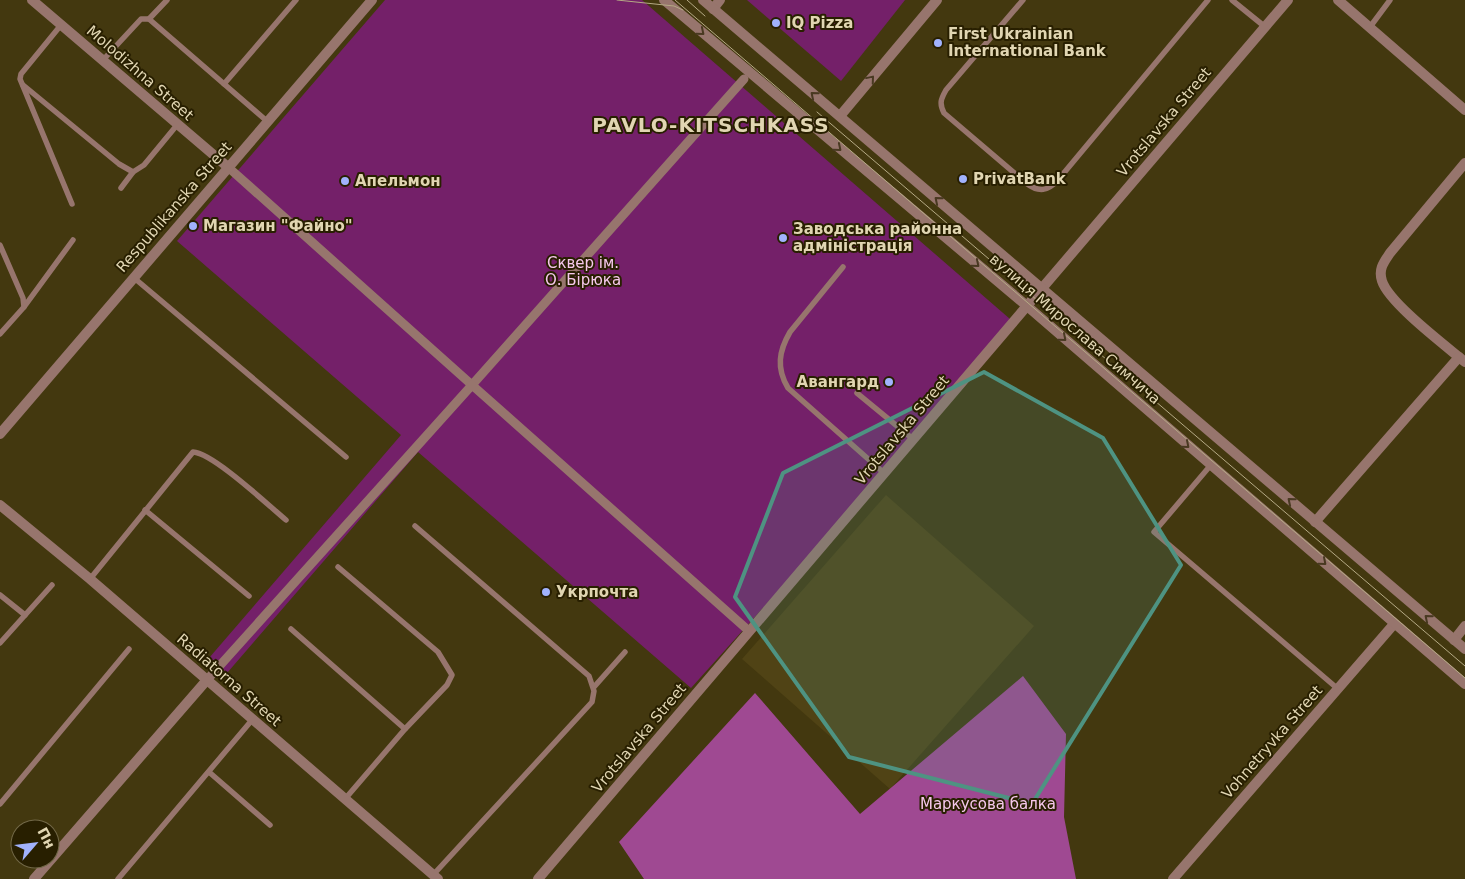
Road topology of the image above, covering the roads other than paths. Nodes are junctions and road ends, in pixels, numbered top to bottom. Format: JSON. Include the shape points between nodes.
{"nodes":[{"id":1,"x":32,"y":0,"type":"edge"},
{"id":2,"x":167,"y":0,"type":"edge"},
{"id":3,"x":296,"y":0,"type":"edge"},
{"id":4,"x":372,"y":0,"type":"edge"},
{"id":5,"x":664,"y":0,"type":"edge"},
{"id":6,"x":703,"y":0,"type":"edge"},
{"id":7,"x":720,"y":0,"type":"edge"},
{"id":8,"x":936,"y":0,"type":"edge"},
{"id":9,"x":1023,"y":0,"type":"edge"},
{"id":10,"x":1208,"y":0,"type":"edge"},
{"id":11,"x":1232,"y":0,"type":"edge"},
{"id":12,"x":1288,"y":0,"type":"edge"},
{"id":13,"x":1338,"y":0,"type":"edge"},
{"id":14,"x":1390,"y":0,"type":"edge"},
{"id":15,"x":713,"y":9,"type":"junction"},
{"id":16,"x":149,"y":19,"type":"junction"},
{"id":17,"x":61,"y":25,"type":"junction"},
{"id":18,"x":1264,"y":26,"type":"junction"},
{"id":19,"x":1370,"y":27,"type":"junction"},
{"id":20,"x":103,"y":60,"type":"junction"},
{"id":21,"x":744,"y":79,"type":"dead end"},
{"id":22,"x":21,"y":84,"type":"junction"},
{"id":23,"x":224,"y":84,"type":"junction"},
{"id":24,"x":1465,"y":110,"type":"edge"},
{"id":25,"x":840,"y":116,"type":"junction"},
{"id":26,"x":268,"y":122,"type":"junction"},
{"id":27,"x":177,"y":125,"type":"junction"},
{"id":28,"x":1465,"y":163,"type":"edge"},
{"id":29,"x":229,"y":168,"type":"junction"},
{"id":30,"x":133,"y":172,"type":"junction"},
{"id":31,"x":121,"y":188,"type":"dead end"},
{"id":32,"x":72,"y":204,"type":"dead end"},
{"id":33,"x":73,"y":240,"type":"dead end"},
{"id":34,"x":0,"y":245,"type":"edge"},
{"id":35,"x":843,"y":267,"type":"dead end"},
{"id":36,"x":133,"y":277,"type":"junction"},
{"id":37,"x":1042,"y":288,"type":"junction"},
{"id":38,"x":1027,"y":306,"type":"junction"},
{"id":39,"x":24,"y":307,"type":"junction"},
{"id":40,"x":0,"y":334,"type":"edge"},
{"id":41,"x":1462,"y":360,"type":"edge"},
{"id":42,"x":472,"y":385,"type":"junction"},
{"id":43,"x":857,"y":393,"type":"dead end"},
{"id":44,"x":0,"y":434,"type":"edge"},
{"id":45,"x":913,"y":439,"type":"junction"},
{"id":46,"x":346,"y":457,"type":"dead end"},
{"id":47,"x":1210,"y":466,"type":"junction"},
{"id":48,"x":884,"y":473,"type":"junction"},
{"id":49,"x":0,"y":505,"type":"edge"},
{"id":50,"x":145,"y":510,"type":"junction"},
{"id":51,"x":286,"y":520,"type":"dead end"},
{"id":52,"x":1315,"y":522,"type":"junction"},
{"id":53,"x":415,"y":526,"type":"dead end"},
{"id":54,"x":338,"y":567,"type":"dead end"},
{"id":55,"x":90,"y":579,"type":"junction"},
{"id":56,"x":52,"y":585,"type":"dead end"},
{"id":57,"x":0,"y":595,"type":"edge"},
{"id":58,"x":249,"y":596,"type":"dead end"},
{"id":59,"x":25,"y":615,"type":"junction"},
{"id":60,"x":1394,"y":624,"type":"junction"},
{"id":61,"x":1465,"y":626,"type":"edge"},
{"id":62,"x":291,"y":629,"type":"dead end"},
{"id":63,"x":749,"y":631,"type":"junction"},
{"id":64,"x":1454,"y":640,"type":"junction"},
{"id":65,"x":0,"y":643,"type":"edge"},
{"id":66,"x":130,"y":649,"type":"dead end"},
{"id":67,"x":1465,"y":650,"type":"edge"},
{"id":68,"x":625,"y":652,"type":"dead end"},
{"id":69,"x":206,"y":681,"type":"junction"},
{"id":70,"x":1465,"y":684,"type":"edge"},
{"id":71,"x":594,"y":687,"type":"junction"},
{"id":72,"x":1338,"y":689,"type":"junction"},
{"id":73,"x":252,"y":720,"type":"junction"},
{"id":74,"x":405,"y":729,"type":"junction"},
{"id":75,"x":209,"y":772,"type":"junction"},
{"id":76,"x":345,"y":799,"type":"junction"},
{"id":77,"x":0,"y":804,"type":"edge"},
{"id":78,"x":270,"y":825,"type":"dead end"},
{"id":79,"x":435,"y":877,"type":"edge"},
{"id":80,"x":34,"y":879,"type":"edge"},
{"id":81,"x":118,"y":879,"type":"edge"},
{"id":82,"x":538,"y":879,"type":"edge"},
{"id":83,"x":1174,"y":879,"type":"edge"}],
"edges":[{"from":1,"to":17,"type":"street","name":"Molodizhna Street"},
{"from":2,"to":16,"type":"lane"},
{"from":3,"to":23,"type":"lane"},
{"from":4,"to":26,"type":"street","name":"Respublikanska Street"},
{"from":5,"to":38,"type":"street","name":"вулиця Мирослава Симчича","one_way":true},
{"from":6,"to":15,"type":"street","name":"вулиця Мирослава Симчича"},
{"from":7,"to":15,"type":"street"},
{"from":25,"to":8,"type":"street","one_way":true},
{"from":9,"to":10,"type":"lane","via":[[946,90],[940,107],[1026,183],[1041,190],[1050,188],[1058,180]]},
{"from":11,"to":18,"type":"lane"},
{"from":12,"to":18,"type":"street","name":"Vrotslavska Street"},
{"from":13,"to":19,"type":"street"},
{"from":14,"to":19,"type":"lane"},
{"from":25,"to":15,"type":"street","name":"вулиця Мирослава Симчича","one_way":true},
{"from":16,"to":20,"type":"lane","via":[[141,19],[134,24]]},
{"from":16,"to":23,"type":"lane"},
{"from":17,"to":20,"type":"street","name":"Molodizhna Street"},
{"from":17,"to":22,"type":"lane","via":[[21,74]]},
{"from":18,"to":37,"type":"street","name":"Vrotslavska Street"},
{"from":19,"to":24,"type":"street"},
{"from":20,"to":27,"type":"street","name":"Molodizhna Street"},
{"from":21,"to":42,"type":"street"},
{"from":22,"to":30,"type":"lane"},
{"from":22,"to":32,"type":"lane"},
{"from":23,"to":26,"type":"lane"},
{"from":37,"to":25,"type":"street","name":"вулиця Мирослава Симчича","one_way":true},
{"from":26,"to":29,"type":"street","name":"Respublikanska Street"},
{"from":27,"to":29,"type":"street","name":"Molodizhna Street"},
{"from":27,"to":30,"type":"lane","via":[[144,165]]},
{"from":28,"to":41,"type":"street","via":[[1390,252],[1380,272],[1382,282],[1395,300]]},
{"from":29,"to":36,"type":"street","name":"Respublikanska Street"},
{"from":29,"to":42,"type":"street"},
{"from":30,"to":31,"type":"lane"},
{"from":33,"to":39,"type":"lane"},
{"from":34,"to":39,"type":"lane"},
{"from":35,"to":48,"type":"lane","via":[[790,332],[783,344],[779,368],[788,388]]},
{"from":36,"to":44,"type":"street","name":"Respublikanska Street"},
{"from":36,"to":46,"type":"lane"},
{"from":37,"to":38,"type":"street","name":"Vrotslavska Street"},
{"from":52,"to":37,"type":"street","name":"вулиця Мирослава Симчича","one_way":true},
{"from":38,"to":45,"type":"street","name":"Vrotslavska Street"},
{"from":38,"to":47,"type":"street","name":"вулиця Мирослава Симчича","one_way":true},
{"from":39,"to":40,"type":"lane"},
{"from":41,"to":52,"type":"street"},
{"from":42,"to":63,"type":"street"},
{"from":42,"to":69,"type":"street"},
{"from":43,"to":45,"type":"lane"},
{"from":45,"to":48,"type":"street","name":"Vrotslavska Street"},
{"from":47,"to":60,"type":"street","name":"вулиця Мирослава Симчича","one_way":true},
{"from":47,"to":72,"type":"lane","via":[[1154,532]]},
{"from":48,"to":63,"type":"street","name":"Vrotslavska Street"},
{"from":49,"to":55,"type":"street","name":"Radiatorna Street"},
{"from":50,"to":51,"type":"lane","via":[[193,452],[199,452]]},
{"from":50,"to":55,"type":"lane"},
{"from":50,"to":58,"type":"lane"},
{"from":64,"to":52,"type":"street","name":"вулиця Мирослава Симчича","one_way":true},
{"from":53,"to":71,"type":"lane","via":[[589,676]]},
{"from":54,"to":74,"type":"lane","via":[[438,652],[450,670],[452,675],[447,685]]},
{"from":55,"to":69,"type":"street","name":"Radiatorna Street"},
{"from":56,"to":59,"type":"lane"},
{"from":57,"to":59,"type":"lane"},
{"from":59,"to":65,"type":"lane"},
{"from":60,"to":70,"type":"street","name":"вулиця Мирослава Симчича"},
{"from":60,"to":72,"type":"street","name":"Vohnetryvka Street"},
{"from":61,"to":64,"type":"street"},
{"from":62,"to":74,"type":"lane"},
{"from":63,"to":82,"type":"street","name":"Vrotslavska Street"},
{"from":64,"to":67,"type":"street","name":"вулиця Мирослава Симчича"},
{"from":66,"to":77,"type":"lane"},
{"from":68,"to":71,"type":"lane"},
{"from":69,"to":73,"type":"street","name":"Radiatorna Street"},
{"from":69,"to":80,"type":"street"},
{"from":71,"to":79,"type":"lane","via":[[592,702]]},
{"from":72,"to":83,"type":"street","name":"Vohnetryvka Street"},
{"from":73,"to":75,"type":"lane"},
{"from":73,"to":76,"type":"street","name":"Radiatorna Street"},
{"from":74,"to":76,"type":"lane"},
{"from":75,"to":78,"type":"lane"},
{"from":75,"to":81,"type":"lane"},
{"from":76,"to":79,"type":"street","name":"Radiatorna Street"}]}
